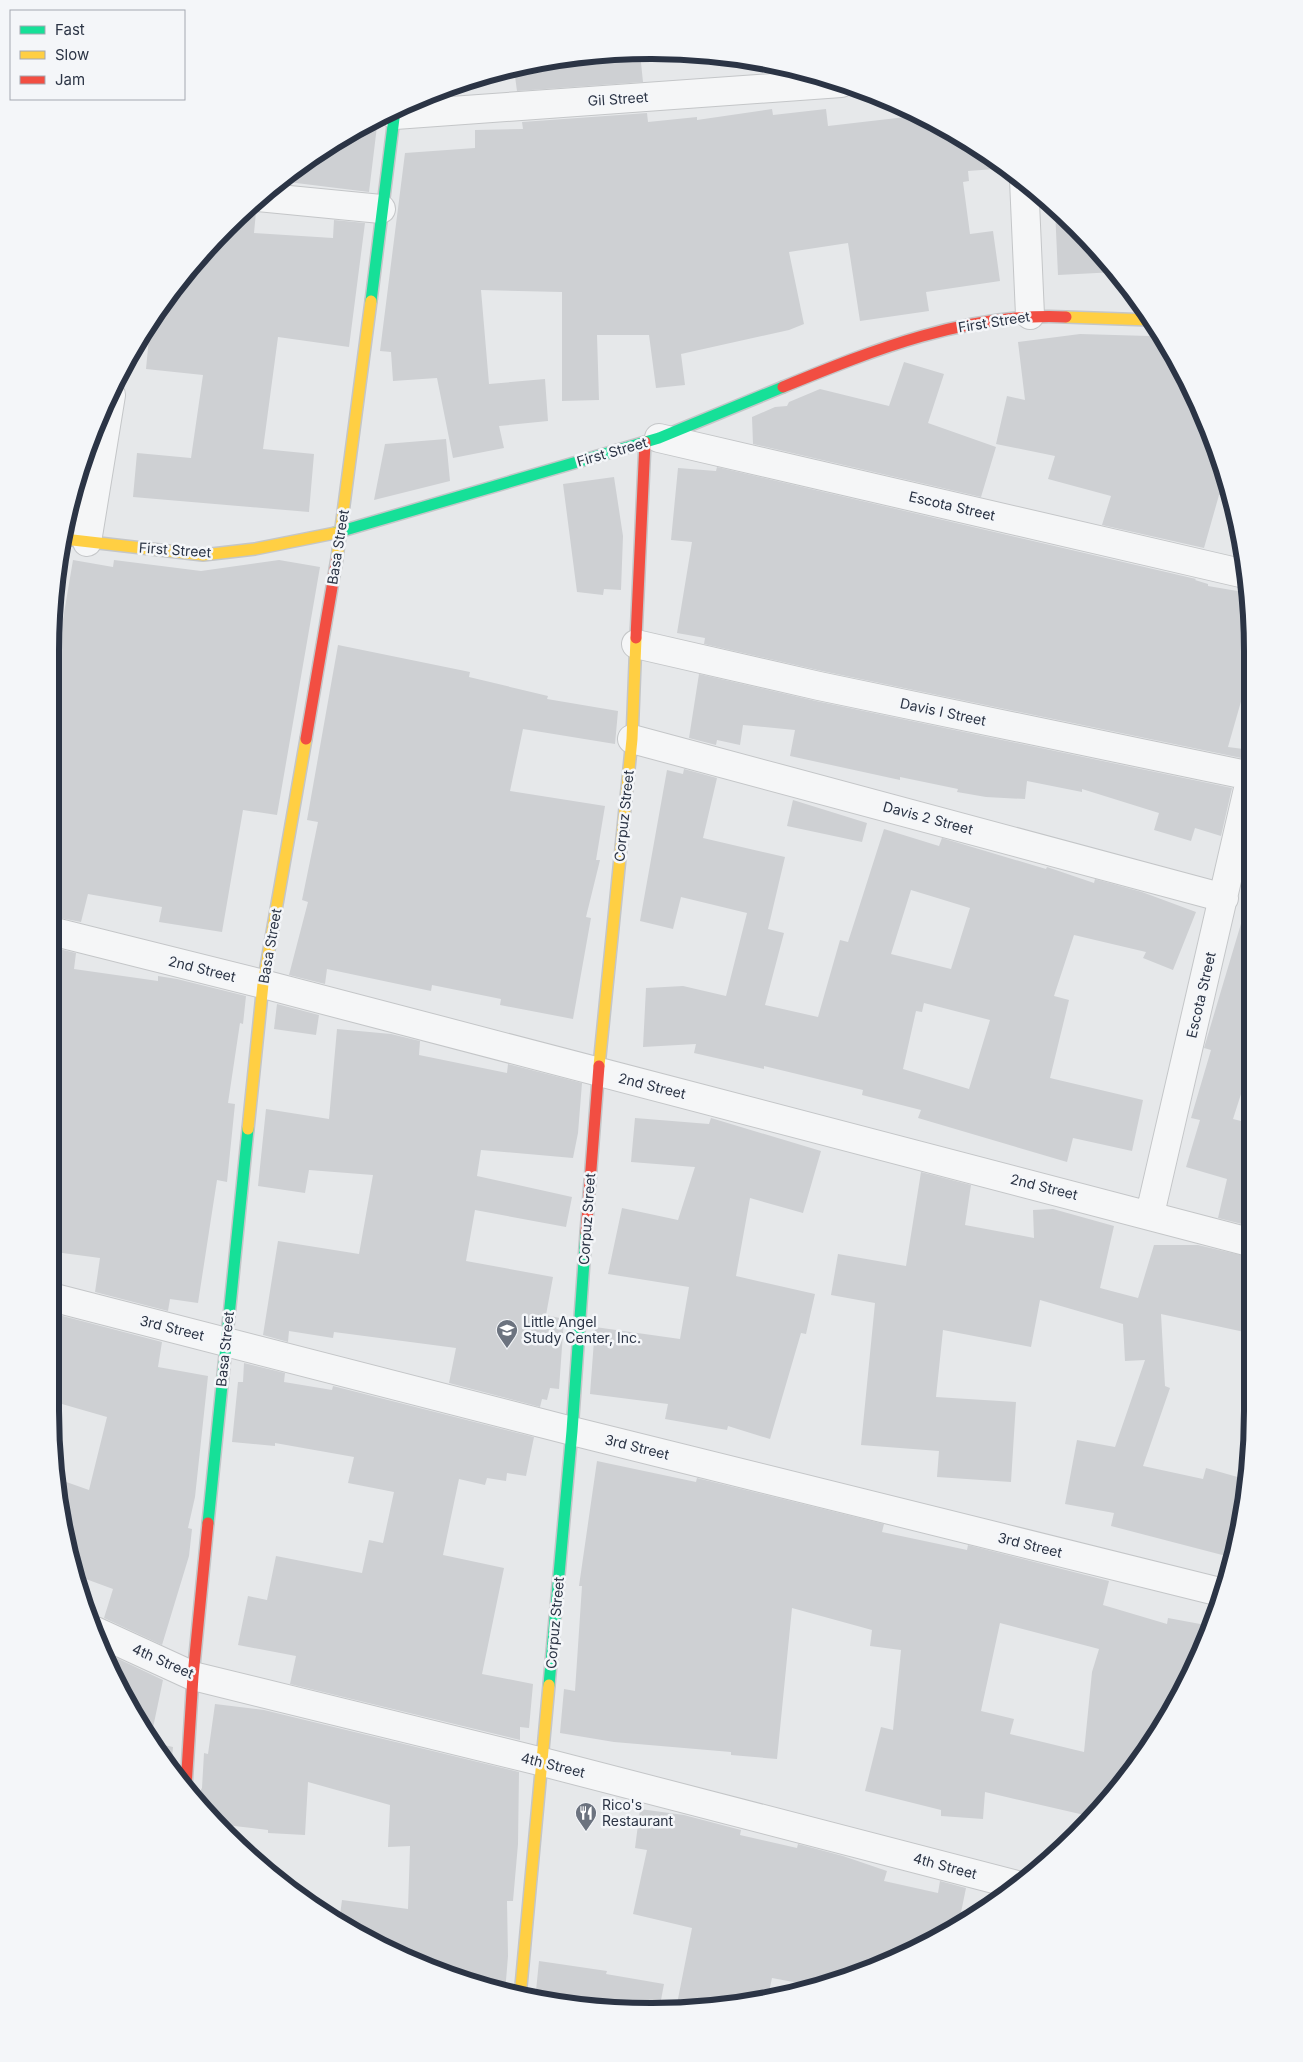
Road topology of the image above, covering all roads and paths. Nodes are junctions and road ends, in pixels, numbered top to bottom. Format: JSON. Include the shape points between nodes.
{"nodes":[{"id":1,"x":823,"y":84,"type":"edge"},
{"id":2,"x":406,"y":112,"type":"edge"},
{"id":3,"x":394,"y":118,"type":"edge"},
{"id":4,"x":1025,"y":191,"type":"edge"},
{"id":5,"x":270,"y":198,"type":"edge"},
{"id":6,"x":381,"y":209,"type":"junction"},
{"id":7,"x":1030,"y":315,"type":"junction"},
{"id":8,"x":1142,"y":320,"type":"edge"},
{"id":9,"x":103,"y":428,"type":"edge"},
{"id":10,"x":652,"y":440,"type":"junction"},
{"id":11,"x":342,"y":531,"type":"junction"},
{"id":12,"x":75,"y":541,"type":"edge"},
{"id":13,"x":1239,"y":573,"type":"edge"},
{"id":14,"x":636,"y":644,"type":"junction"},
{"id":15,"x":632,"y":739,"type":"junction"},
{"id":16,"x":1244,"y":775,"type":"edge"},
{"id":17,"x":1244,"y":808,"type":"edge"},
{"id":18,"x":1224,"y":898,"type":"junction"},
{"id":19,"x":59,"y":933,"type":"edge"},
{"id":20,"x":263,"y":984,"type":"junction"},
{"id":21,"x":598,"y":1072,"type":"junction"},
{"id":22,"x":1150,"y":1214,"type":"junction"},
{"id":23,"x":1244,"y":1241,"type":"edge"},
{"id":24,"x":59,"y":1299,"type":"edge"},
{"id":25,"x":226,"y":1342,"type":"junction"},
{"id":26,"x":572,"y":1431,"type":"junction"},
{"id":27,"x":1216,"y":1591,"type":"edge"},
{"id":28,"x":103,"y":1635,"type":"edge"},
{"id":29,"x":193,"y":1676,"type":"junction"},
{"id":30,"x":543,"y":1762,"type":"junction"},
{"id":31,"x":187,"y":1778,"type":"edge"},
{"id":32,"x":1009,"y":1883,"type":"edge"},
{"id":33,"x":521,"y":1988,"type":"edge"}],
"edges":[{"from":1,"to":2,"type":"street","name":"Gil Street"},
{"from":3,"to":6,"type":"street","name":"Basa Street"},
{"from":4,"to":7,"type":"street"},
{"from":5,"to":6,"type":"street"},
{"from":6,"to":11,"type":"street","name":"Basa Street"},
{"from":7,"to":8,"type":"street","name":"First Street"},
{"from":7,"to":10,"type":"street","name":"First Street","via":[[941,331],[859,356]]},
{"from":9,"to":12,"type":"street"},
{"from":10,"to":11,"type":"street","name":"First Street"},
{"from":10,"to":13,"type":"street","name":"Escota Street"},
{"from":10,"to":14,"type":"street","name":"Corpuz Street"},
{"from":11,"to":12,"type":"street","name":"First Street","via":[[254,549],[203,554]]},
{"from":11,"to":20,"type":"street","name":"Basa Street"},
{"from":14,"to":15,"type":"street","name":"Corpuz Street"},
{"from":14,"to":16,"type":"street","name":"Davis I Street","via":[[819,686]]},
{"from":15,"to":18,"type":"street","name":"Davis 2 Street"},
{"from":15,"to":21,"type":"street","name":"Corpuz Street"},
{"from":17,"to":18,"type":"street","name":"Escota Street"},
{"from":18,"to":22,"type":"street","name":"Escota Street"},
{"from":19,"to":20,"type":"street","name":"2nd Street"},
{"from":20,"to":21,"type":"street","name":"2nd Street"},
{"from":20,"to":25,"type":"street","name":"Basa Street"},
{"from":21,"to":22,"type":"street","name":"2nd Street"},
{"from":21,"to":26,"type":"street","name":"Corpuz Street"},
{"from":22,"to":23,"type":"street","name":"2nd Street"},
{"from":24,"to":25,"type":"street","name":"3rd Street"},
{"from":25,"to":26,"type":"street","name":"3rd Street"},
{"from":25,"to":29,"type":"street","name":"Basa Street"},
{"from":26,"to":27,"type":"street","name":"3rd Street"},
{"from":26,"to":30,"type":"street","name":"Corpuz Street"},
{"from":28,"to":29,"type":"street","name":"4th Street"},
{"from":29,"to":30,"type":"street","name":"4th Street"},
{"from":29,"to":31,"type":"street","name":"Basa Street"},
{"from":30,"to":32,"type":"street","name":"4th Street"},
{"from":30,"to":33,"type":"street","name":"Corpuz Street"}]}
